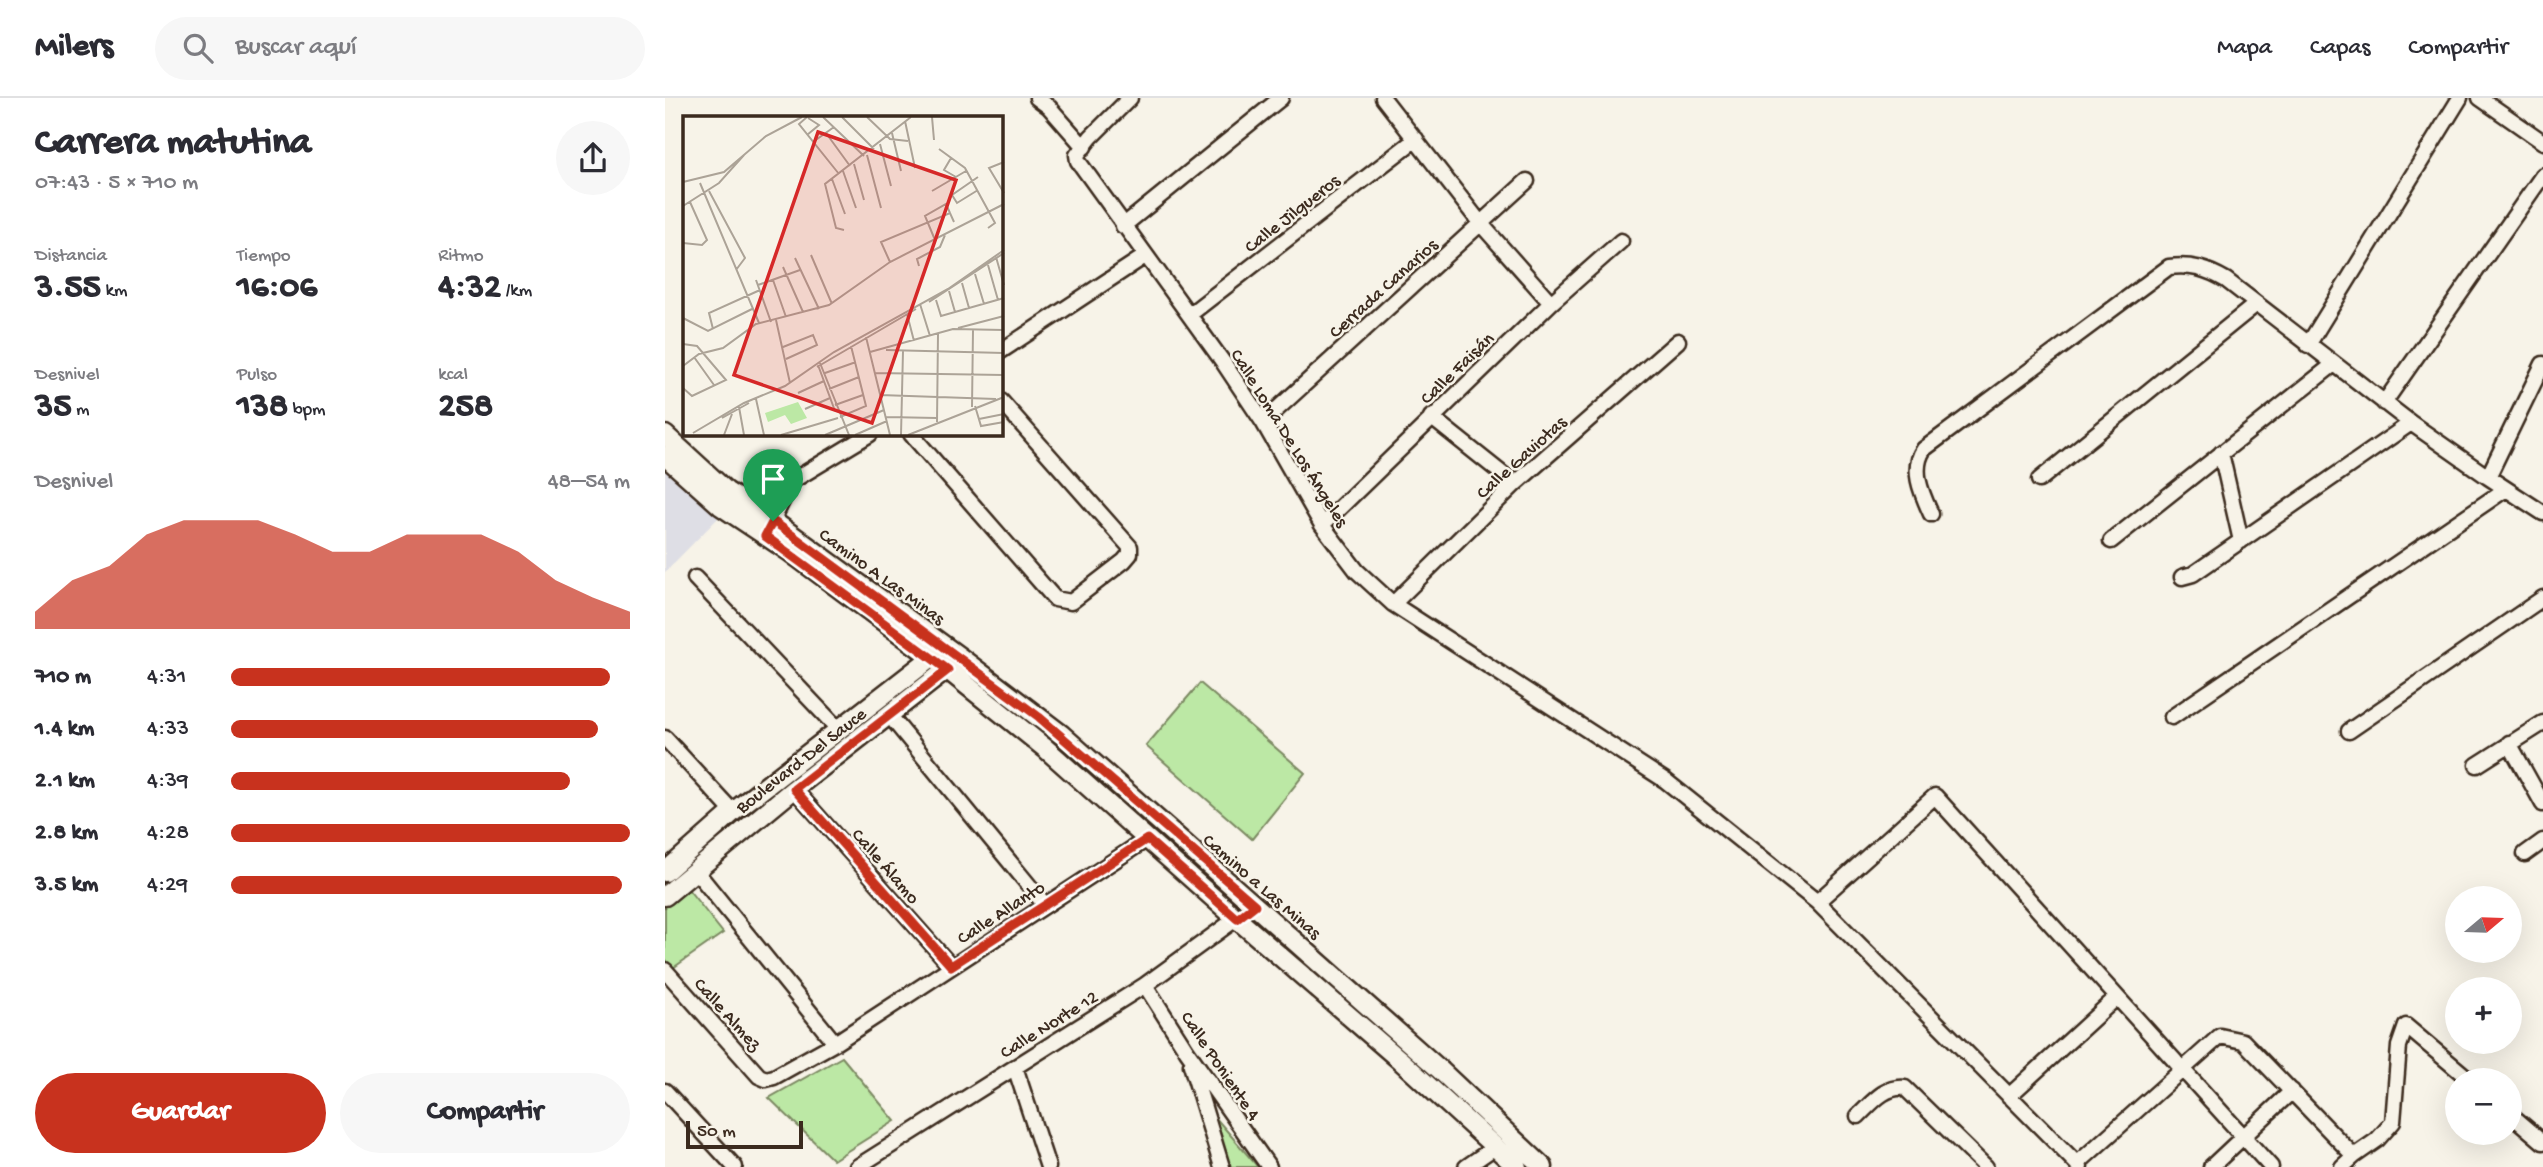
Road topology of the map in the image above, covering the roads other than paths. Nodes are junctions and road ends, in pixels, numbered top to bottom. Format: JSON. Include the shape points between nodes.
{"nodes":[{"id":1,"x":1037,"y":98,"type":"edge"},
{"id":2,"x":1130,"y":98,"type":"edge"},
{"id":3,"x":1281,"y":98,"type":"edge"},
{"id":4,"x":1383,"y":98,"type":"edge"},
{"id":5,"x":2460,"y":98,"type":"edge"},
{"id":6,"x":2480,"y":98,"type":"edge"},
{"id":7,"x":1416,"y":139,"type":"junction"},
{"id":8,"x":2543,"y":142,"type":"edge"},
{"id":9,"x":1084,"y":147,"type":"junction"},
{"id":10,"x":2543,"y":174,"type":"edge"},
{"id":11,"x":1527,"y":181,"type":"dead end"},
{"id":12,"x":1481,"y":224,"type":"junction"},
{"id":13,"x":1123,"y":226,"type":"junction"},
{"id":14,"x":1621,"y":241,"type":"dead end"},
{"id":15,"x":1145,"y":256,"type":"junction"},
{"id":16,"x":1551,"y":303,"type":"junction"},
{"id":17,"x":2255,"y":305,"type":"junction"},
{"id":18,"x":1189,"y":315,"type":"junction"},
{"id":19,"x":1678,"y":341,"type":"dead end"},
{"id":20,"x":2308,"y":345,"type":"junction"},
{"id":21,"x":1003,"y":350,"type":"edge"},
{"id":22,"x":2334,"y":364,"type":"junction"},
{"id":23,"x":2543,"y":364,"type":"edge"},
{"id":24,"x":1003,"y":403,"type":"edge"},
{"id":25,"x":2384,"y":403,"type":"junction"},
{"id":26,"x":1431,"y":418,"type":"junction"},
{"id":27,"x":1263,"y":422,"type":"junction"},
{"id":28,"x":2411,"y":423,"type":"junction"},
{"id":29,"x":665,"y":435,"type":"edge"},
{"id":30,"x":867,"y":436,"type":"edge"},
{"id":31,"x":913,"y":436,"type":"edge"},
{"id":32,"x":2221,"y":453,"type":"junction"},
{"id":33,"x":665,"y":456,"type":"edge"},
{"id":34,"x":2488,"y":477,"type":"junction"},
{"id":35,"x":2039,"y":480,"type":"dead end"},
{"id":36,"x":792,"y":481,"type":"junction"},
{"id":37,"x":1515,"y":484,"type":"junction"},
{"id":38,"x":2505,"y":489,"type":"junction"},
{"id":39,"x":735,"y":507,"type":"junction"},
{"id":40,"x":2543,"y":513,"type":"edge"},
{"id":41,"x":1931,"y":514,"type":"dead end"},
{"id":42,"x":1322,"y":526,"type":"junction"},
{"id":43,"x":769,"y":528,"type":"junction"},
{"id":44,"x":2111,"y":541,"type":"dead end"},
{"id":45,"x":2241,"y":541,"type":"junction"},
{"id":46,"x":2182,"y":577,"type":"dead end"},
{"id":47,"x":695,"y":578,"type":"dead end"},
{"id":48,"x":2543,"y":598,"type":"edge"},
{"id":49,"x":1392,"y":604,"type":"junction"},
{"id":50,"x":939,"y":652,"type":"junction"},
{"id":51,"x":961,"y":658,"type":"junction"},
{"id":52,"x":948,"y":670,"type":"junction"},
{"id":53,"x":890,"y":716,"type":"junction"},
{"id":54,"x":2172,"y":717,"type":"dead end"},
{"id":55,"x":2543,"y":723,"type":"edge"},
{"id":56,"x":840,"y":731,"type":"junction"},
{"id":57,"x":2349,"y":731,"type":"dead end"},
{"id":58,"x":665,"y":738,"type":"edge"},
{"id":59,"x":2509,"y":743,"type":"junction"},
{"id":60,"x":2477,"y":765,"type":"dead end"},
{"id":61,"x":794,"y":789,"type":"junction"},
{"id":62,"x":2543,"y":804,"type":"edge"},
{"id":63,"x":733,"y":812,"type":"junction"},
{"id":64,"x":1147,"y":839,"type":"junction"},
{"id":65,"x":2543,"y":841,"type":"edge"},
{"id":66,"x":2525,"y":854,"type":"dead end"},
{"id":67,"x":695,"y":870,"type":"junction"},
{"id":68,"x":665,"y":872,"type":"edge"},
{"id":69,"x":665,"y":896,"type":"edge"},
{"id":70,"x":1817,"y":902,"type":"junction"},
{"id":71,"x":1045,"y":905,"type":"junction"},
{"id":72,"x":1255,"y":905,"type":"junction"},
{"id":73,"x":1237,"y":919,"type":"junction"},
{"id":74,"x":951,"y":966,"type":"junction"},
{"id":75,"x":665,"y":970,"type":"edge"},
{"id":76,"x":1145,"y":985,"type":"junction"},
{"id":77,"x":2117,"y":997,"type":"junction"},
{"id":78,"x":835,"y":1043,"type":"junction"},
{"id":79,"x":1187,"y":1051,"type":"junction"},
{"id":80,"x":1015,"y":1067,"type":"junction"},
{"id":81,"x":2456,"y":1068,"type":"edge"},
{"id":82,"x":2183,"y":1069,"type":"junction"},
{"id":83,"x":766,"y":1079,"type":"joint"},
{"id":84,"x":665,"y":1091,"type":"edge"},
{"id":85,"x":2291,"y":1091,"type":"junction"},
{"id":86,"x":2009,"y":1096,"type":"junction"},
{"id":87,"x":1858,"y":1116,"type":"dead end"},
{"id":88,"x":2522,"y":1124,"type":"edge"},
{"id":89,"x":2243,"y":1136,"type":"junction"},
{"id":90,"x":2543,"y":1142,"type":"edge"},
{"id":91,"x":1495,"y":1147,"type":"junction"},
{"id":92,"x":2354,"y":1156,"type":"junction"},
{"id":93,"x":873,"y":1162,"type":"edge"},
{"id":94,"x":2078,"y":1166,"type":"edge"},
{"id":95,"x":735,"y":1167,"type":"edge"},
{"id":96,"x":857,"y":1167,"type":"edge"},
{"id":97,"x":1048,"y":1167,"type":"edge"},
{"id":98,"x":1222,"y":1167,"type":"edge"},
{"id":99,"x":1269,"y":1167,"type":"edge"},
{"id":100,"x":1467,"y":1167,"type":"edge"},
{"id":101,"x":1517,"y":1167,"type":"edge"},
{"id":102,"x":1543,"y":1167,"type":"edge"},
{"id":103,"x":1986,"y":1167,"type":"edge"},
{"id":104,"x":2211,"y":1167,"type":"edge"},
{"id":105,"x":2271,"y":1167,"type":"edge"},
{"id":106,"x":2342,"y":1167,"type":"edge"}],
"edges":[{"from":1,"to":9,"type":"street"},
{"from":2,"to":9,"type":"street"},
{"from":3,"to":13,"type":"street"},
{"from":4,"to":7,"type":"street"},
{"from":5,"to":20,"type":"street"},
{"from":6,"to":8,"type":"street"},
{"from":7,"to":12,"type":"street"},
{"from":7,"to":18,"type":"street","name":"Calle Jilgueros"},
{"from":9,"to":13,"type":"street","name":"Calle Loma De Los Ángeles","via":[[1078,161]]},
{"from":10,"to":25,"type":"street"},
{"from":11,"to":12,"type":"street","name":"Cerrada Canarios"},
{"from":12,"to":16,"type":"street"},
{"from":12,"to":27,"type":"street","name":"Cerrada Canarios"},
{"from":13,"to":15,"type":"street","name":"Calle Loma De Los Ángeles"},
{"from":14,"to":16,"type":"street","name":"Calle Faisán"},
{"from":15,"to":18,"type":"street","name":"Calle Loma De Los Ángeles"},
{"from":15,"to":21,"type":"street"},
{"from":16,"to":26,"type":"street","name":"Calle Faisán"},
{"from":17,"to":20,"type":"street"},
{"from":17,"to":35,"type":"street"},
{"from":17,"to":41,"type":"street","via":[[2206,269],[2169,267],[1924,449],[1919,477]]},
{"from":18,"to":27,"type":"street","name":"Calle Loma De Los Ángeles"},
{"from":19,"to":37,"type":"street","name":"Calle Gaviotas"},
{"from":20,"to":22,"type":"street"},
{"from":22,"to":25,"type":"street"},
{"from":22,"to":32,"type":"street"},
{"from":23,"to":34,"type":"street"},
{"from":24,"to":31,"type":"street","via":[[1130,547],[1124,561],[1070,602],[1055,599]]},
{"from":25,"to":28,"type":"street"},
{"from":26,"to":37,"type":"street"},
{"from":26,"to":42,"type":"street","name":"Calle Faisán"},
{"from":27,"to":42,"type":"street","name":"Calle Loma De Los Ángeles"},
{"from":28,"to":34,"type":"street"},
{"from":28,"to":45,"type":"street"},
{"from":29,"to":39,"type":"street","name":"Camino A Las Minas"},
{"from":30,"to":36,"type":"street"},
{"from":32,"to":44,"type":"street"},
{"from":32,"to":45,"type":"street"},
{"from":33,"to":39,"type":"street","name":"Camino A Las Minas"},
{"from":34,"to":38,"type":"street"},
{"from":36,"to":39,"type":"street"},
{"from":36,"to":43,"type":"street"},
{"from":37,"to":49,"type":"street","name":"Calle Gaviotas"},
{"from":38,"to":40,"type":"street"},
{"from":38,"to":54,"type":"street"},
{"from":39,"to":43,"type":"street","name":"Camino A Las Minas"},
{"from":42,"to":49,"type":"street","name":"Calle Loma De Los Ángeles","via":[[1357,571]]},
{"from":43,"to":50,"type":"street","name":"Camino A Las Minas"},
{"from":45,"to":46,"type":"street"},
{"from":47,"to":56,"type":"street"},
{"from":48,"to":57,"type":"street"},
{"from":49,"to":70,"type":"street","name":"Calle Loma De Los Ángeles","via":[[1666,781]]},
{"from":50,"to":51,"type":"street","name":"Camino a Las Minas"},
{"from":50,"to":52,"type":"street","name":"Camino A Las Minas"},
{"from":50,"to":56,"type":"street","name":"Boulevard Del Sauce"},
{"from":51,"to":52,"type":"street","name":"Boulevard Del Sauce"},
{"from":51,"to":72,"type":"street","name":"Camino a Las Minas","via":[[1062,735]]},
{"from":52,"to":53,"type":"street","name":"Boulevard Del Sauce"},
{"from":52,"to":64,"type":"street"},
{"from":53,"to":61,"type":"street","name":"Boulevard Del Sauce"},
{"from":53,"to":71,"type":"street"},
{"from":55,"to":59,"type":"street"},
{"from":56,"to":63,"type":"street","name":"Boulevard Del Sauce"},
{"from":58,"to":63,"type":"street"},
{"from":59,"to":60,"type":"street"},
{"from":59,"to":62,"type":"street"},
{"from":61,"to":67,"type":"street","name":"Boulevard Del Sauce"},
{"from":61,"to":74,"type":"street","name":"Calle Álamo"},
{"from":63,"to":68,"type":"street","name":"Boulevard Del Sauce"},
{"from":64,"to":71,"type":"street","name":"Calle Allanto"},
{"from":64,"to":73,"type":"street"},
{"from":65,"to":66,"type":"street"},
{"from":67,"to":69,"type":"street","name":"Boulevard Del Sauce"},
{"from":67,"to":78,"type":"street"},
{"from":70,"to":77,"type":"street","via":[[1935,796]]},
{"from":70,"to":86,"type":"street","name":"Calle Loma De Los Ángeles"},
{"from":71,"to":74,"type":"street","name":"Calle Allanto"},
{"from":72,"to":73,"type":"street","name":"Calle Norte 12"},
{"from":72,"to":102,"type":"street","name":"Camino a Las Minas"},
{"from":73,"to":76,"type":"street","name":"Calle Norte 12"},
{"from":73,"to":91,"type":"street"},
{"from":74,"to":78,"type":"street","name":"Calle Allanto"},
{"from":75,"to":83,"type":"street","name":"Calle Almez"},
{"from":76,"to":79,"type":"street","name":"Calle Poniente 4"},
{"from":76,"to":80,"type":"street","name":"Calle Norte 12"},
{"from":77,"to":82,"type":"street"},
{"from":77,"to":86,"type":"street"},
{"from":78,"to":83,"type":"street","name":"Calle Allanto"},
{"from":79,"to":98,"type":"street"},
{"from":79,"to":99,"type":"street","name":"Calle Poniente 4"},
{"from":80,"to":93,"type":"street","name":"Calle Norte 12"},
{"from":80,"to":97,"type":"street"},
{"from":81,"to":92,"type":"street","via":[[2406,1026],[2399,1046],[2393,1122]]},
{"from":82,"to":85,"type":"street","via":[[2220,1036],[2242,1041]]},
{"from":82,"to":89,"type":"street"},
{"from":82,"to":94,"type":"street"},
{"from":84,"to":95,"type":"street"},
{"from":85,"to":89,"type":"street"},
{"from":85,"to":92,"type":"street"},
{"from":86,"to":94,"type":"street","name":"Calle Loma De Los Ángeles"},
{"from":87,"to":103,"type":"street","via":[[1886,1090],[1905,1088]]},
{"from":88,"to":90,"type":"street"},
{"from":89,"to":104,"type":"street"},
{"from":89,"to":105,"type":"street"},
{"from":91,"to":100,"type":"street"},
{"from":91,"to":101,"type":"street"},
{"from":92,"to":106,"type":"street"},
{"from":93,"to":96,"type":"street","name":"Calle Norte 12"}]}
